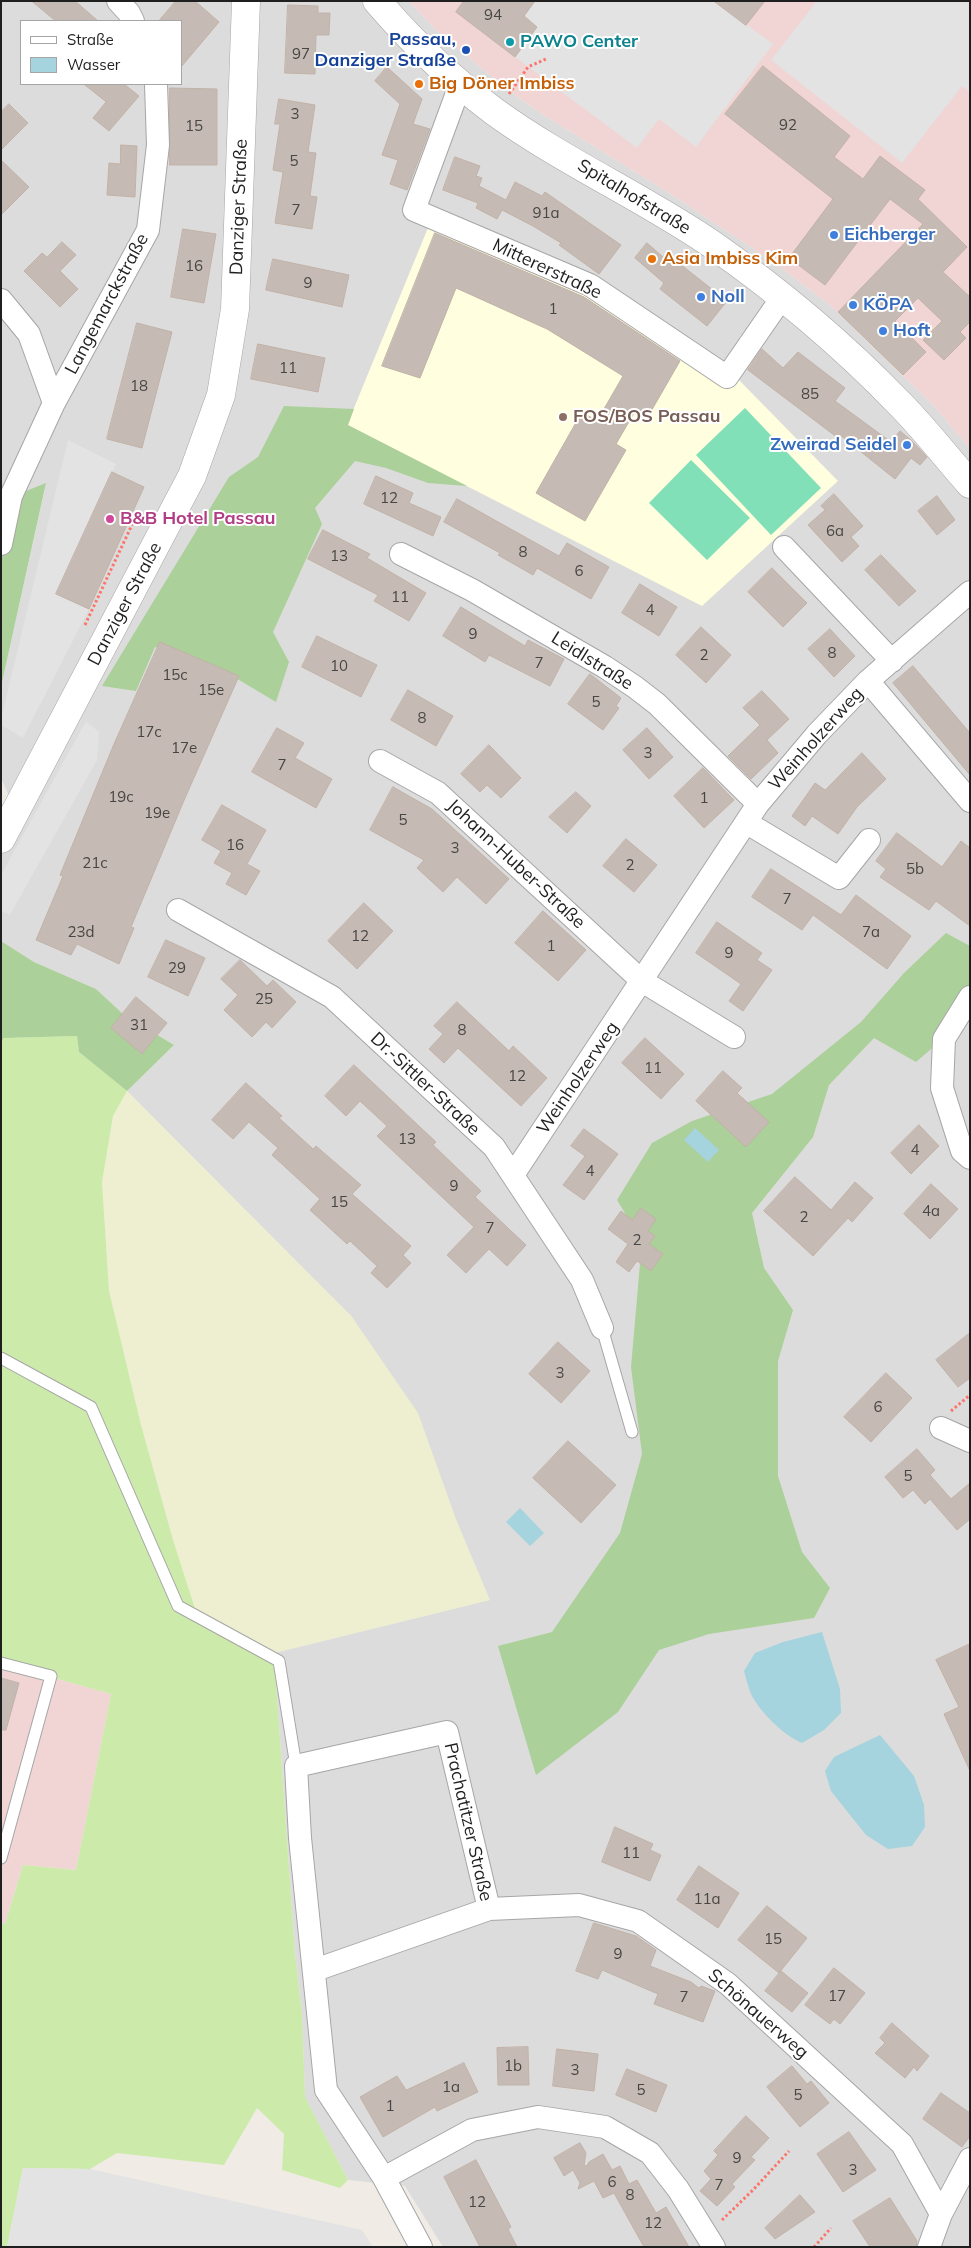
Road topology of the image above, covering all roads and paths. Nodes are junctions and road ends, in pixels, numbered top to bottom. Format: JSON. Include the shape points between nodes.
{"nodes":[{"id":1,"x":118,"y":1,"type":"edge"},
{"id":2,"x":366,"y":1,"type":"edge"},
{"id":3,"x":377,"y":1,"type":"edge"},
{"id":4,"x":247,"y":2,"type":"edge"},
{"id":5,"x":133,"y":20,"type":"edge"},
{"id":6,"x":403,"y":31,"type":"junction"},
{"id":7,"x":546,"y":59,"type":"dead end"},
{"id":8,"x":156,"y":85,"type":"edge"},
{"id":9,"x":460,"y":85,"type":"junction"},
{"id":10,"x":496,"y":112,"type":"junction"},
{"id":11,"x":783,"y":296,"type":"junction"},
{"id":12,"x":1,"y":300,"type":"edge"},
{"id":13,"x":54,"y":403,"type":"junction"},
{"id":14,"x":970,"y":484,"type":"edge"},
{"id":15,"x":138,"y":512,"type":"dead end"},
{"id":16,"x":1,"y":544,"type":"edge"},
{"id":17,"x":784,"y":547,"type":"dead end"},
{"id":18,"x":401,"y":554,"type":"dead end"},
{"id":19,"x":970,"y":592,"type":"edge"},
{"id":20,"x":85,"y":625,"type":"dead end"},
{"id":21,"x":892,"y":660,"type":"junction"},
{"id":22,"x":868,"y":681,"type":"junction"},
{"id":23,"x":380,"y":761,"type":"dead end"},
{"id":24,"x":970,"y":801,"type":"edge"},
{"id":25,"x":752,"y":814,"type":"junction"},
{"id":26,"x":1,"y":839,"type":"edge"},
{"id":27,"x":869,"y":840,"type":"dead end"},
{"id":28,"x":178,"y":910,"type":"dead end"},
{"id":29,"x":642,"y":981,"type":"junction"},
{"id":30,"x":970,"y":997,"type":"edge"},
{"id":31,"x":734,"y":1037,"type":"dead end"},
{"id":32,"x":970,"y":1158,"type":"edge"},
{"id":33,"x":513,"y":1175,"type":"junction"},
{"id":34,"x":602,"y":1328,"type":"joint"},
{"id":35,"x":1,"y":1358,"type":"edge"},
{"id":36,"x":942,"y":1428,"type":"dead end"},
{"id":37,"x":632,"y":1432,"type":"dead end"},
{"id":38,"x":970,"y":1440,"type":"edge"},
{"id":39,"x":1,"y":1663,"type":"edge"},
{"id":40,"x":296,"y":1766,"type":"junction"},
{"id":41,"x":1,"y":1858,"type":"edge"},
{"id":42,"x":489,"y":1909,"type":"junction"},
{"id":43,"x":315,"y":1970,"type":"junction"},
{"id":44,"x":789,"y":2150,"type":"dead end"},
{"id":45,"x":970,"y":2159,"type":"edge"},
{"id":46,"x":384,"y":2178,"type":"junction"},
{"id":47,"x":941,"y":2214,"type":"junction"},
{"id":48,"x":724,"y":2217,"type":"dead end"},
{"id":49,"x":832,"y":2228,"type":"dead end"},
{"id":50,"x":421,"y":2247,"type":"edge"},
{"id":51,"x":714,"y":2247,"type":"edge"},
{"id":52,"x":814,"y":2247,"type":"edge"},
{"id":53,"x":929,"y":2247,"type":"edge"}],
"edges":[{"from":1,"to":5,"type":"street"},
{"from":2,"to":6,"type":"street"},
{"from":3,"to":6,"type":"street","name":"Spitalhofstraße"},
{"from":4,"to":26,"type":"street","name":"Danziger Straße","via":[[235,309],[221,395],[192,476]]},
{"from":6,"to":9,"type":"street","name":"Spitalhofstraße"},
{"from":7,"to":10,"type":"path","via":[[528,67]]},
{"from":8,"to":13,"type":"street","name":"Langemarckstraße","via":[[158,145],[148,230]]},
{"from":9,"to":10,"type":"street","name":"Spitalhofstraße"},
{"from":9,"to":11,"type":"street","name":"Mittererstraße","via":[[414,210],[590,285],[727,377]]},
{"from":10,"to":11,"type":"street","name":"Spitalhofstraße","via":[[711,244]]},
{"from":11,"to":14,"type":"street","name":"Spitalhofstraße","via":[[900,404]]},
{"from":12,"to":13,"type":"street","name":"Langemarckstraße","via":[[29,334]]},
{"from":13,"to":16,"type":"street","name":"Langemarckstraße","via":[[11,496]]},
{"from":15,"to":20,"type":"path","via":[[116,553]]},
{"from":17,"to":21,"type":"street"},
{"from":18,"to":25,"type":"street","name":"Leidlstraße","via":[[472,590],[635,687],[657,704]]},
{"from":19,"to":21,"type":"street","name":"Weinholzerweg"},
{"from":21,"to":22,"type":"street","name":"Weinholzerweg"},
{"from":22,"to":24,"type":"street"},
{"from":22,"to":25,"type":"street","name":"Weinholzerweg","via":[[817,734]]},
{"from":23,"to":29,"type":"street","name":"Johann-Huber-Straße","via":[[438,793]]},
{"from":25,"to":27,"type":"street","via":[[839,878]]},
{"from":25,"to":29,"type":"street","name":"Weinholzerweg"},
{"from":28,"to":33,"type":"street","name":"Dr.-Sittler-Straße","via":[[332,997],[494,1147]]},
{"from":29,"to":31,"type":"street"},
{"from":29,"to":33,"type":"street","name":"Weinholzerweg"},
{"from":30,"to":32,"type":"street","via":[[944,1039],[942,1088],[962,1151]]},
{"from":33,"to":34,"type":"street","name":"Dr.-Sittler-Straße","via":[[582,1280]]},
{"from":34,"to":37,"type":"lane"},
{"from":35,"to":40,"type":"lane","via":[[91,1407],[178,1606],[279,1661]]},
{"from":36,"to":38,"type":"street"},
{"from":39,"to":41,"type":"lane","via":[[52,1676]]},
{"from":40,"to":42,"type":"street","name":"Prachatitzer Straße","via":[[448,1732]]},
{"from":40,"to":43,"type":"street","via":[[300,1838]]},
{"from":42,"to":43,"type":"street","name":"Prachatitzer Straße"},
{"from":42,"to":47,"type":"street","name":"Schönauerweg","via":[[579,1905],[638,1921],[728,1984],[902,2144]]},
{"from":43,"to":46,"type":"street","via":[[326,2090]]},
{"from":44,"to":48,"type":"path"},
{"from":45,"to":47,"type":"street"},
{"from":46,"to":50,"type":"street"},
{"from":46,"to":51,"type":"street","via":[[472,2130],[538,2117],[605,2127],[650,2154],[678,2188]]},
{"from":47,"to":53,"type":"street"},
{"from":49,"to":52,"type":"path"}]}
